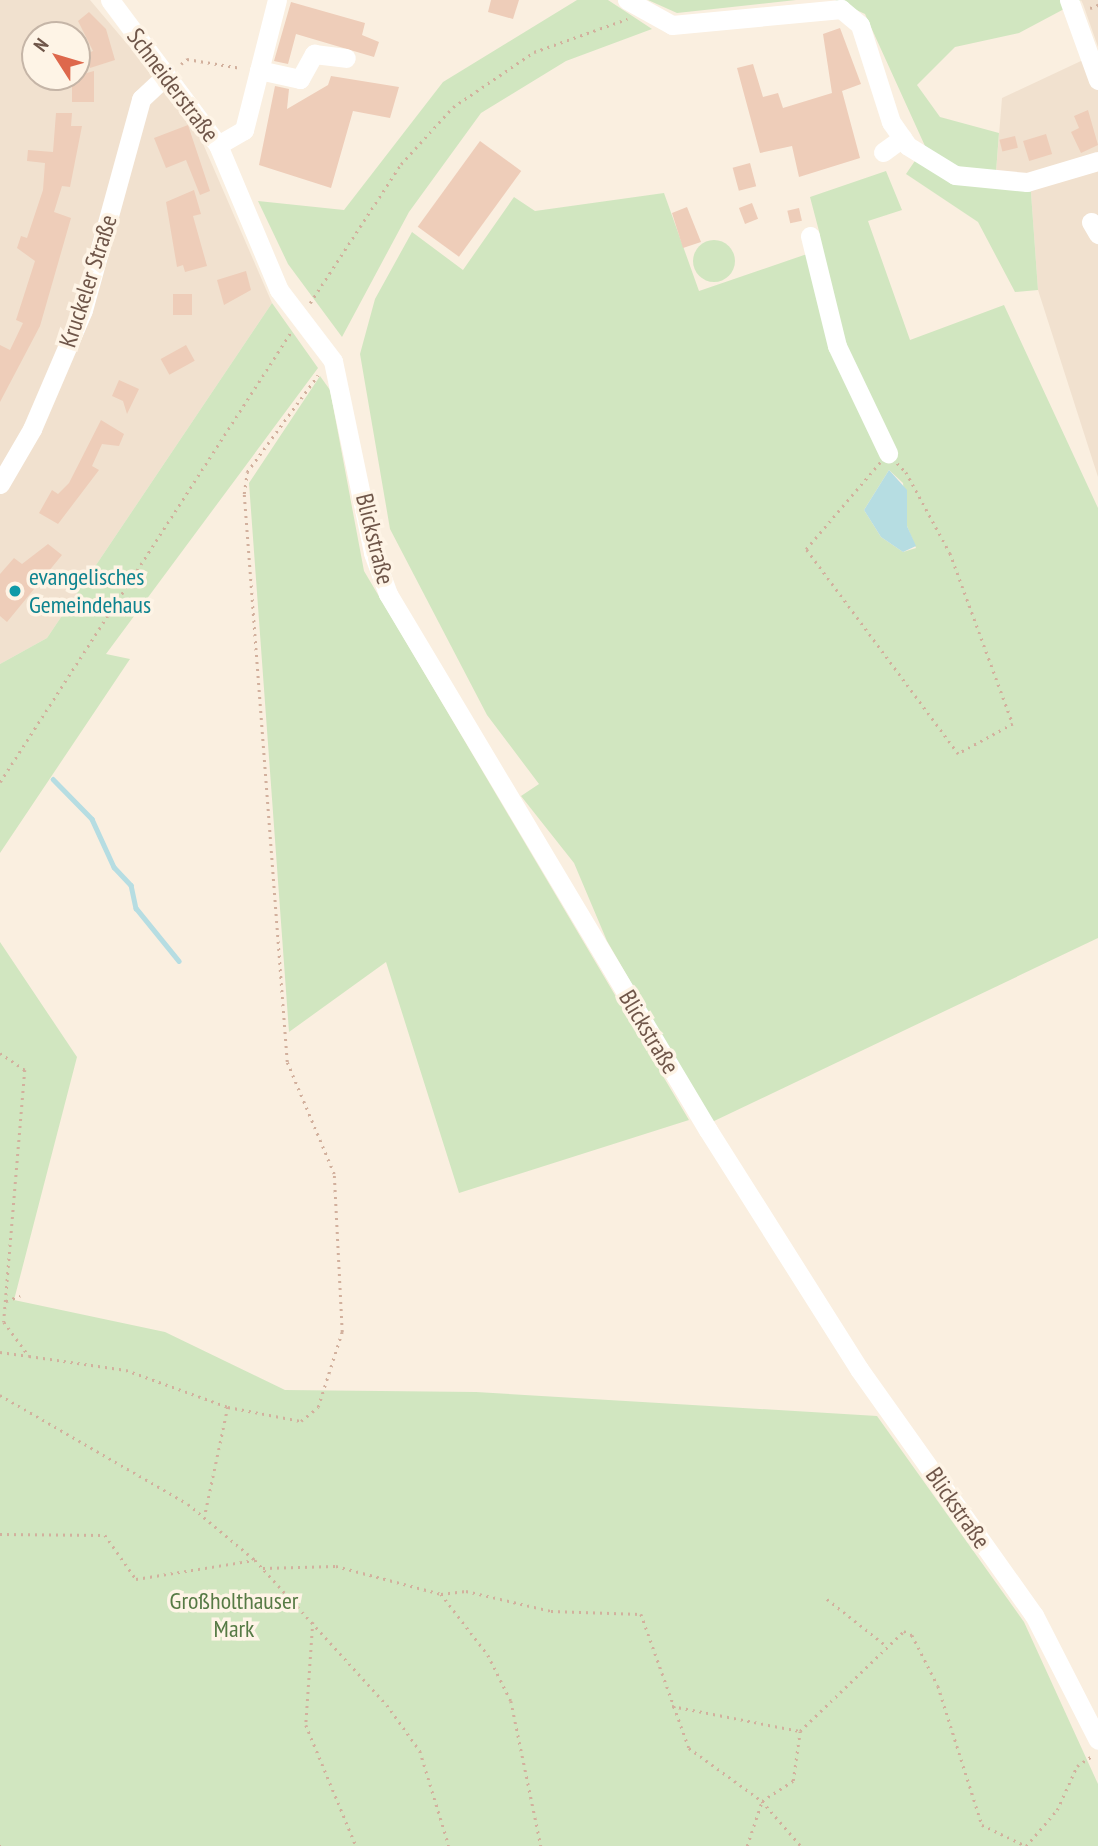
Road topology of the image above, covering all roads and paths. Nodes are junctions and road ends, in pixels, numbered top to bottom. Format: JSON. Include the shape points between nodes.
{"nodes":[{"id":1,"x":110,"y":0,"type":"edge"},
{"id":2,"x":276,"y":0,"type":"edge"},
{"id":3,"x":627,"y":0,"type":"edge"},
{"id":4,"x":1069,"y":0,"type":"edge"},
{"id":5,"x":644,"y":13,"type":"junction"},
{"id":6,"x":346,"y":58,"type":"dead end"},
{"id":7,"x":259,"y":70,"type":"junction"},
{"id":8,"x":166,"y":76,"type":"junction"},
{"id":9,"x":1098,"y":80,"type":"edge"},
{"id":10,"x":902,"y":138,"type":"junction"},
{"id":11,"x":218,"y":145,"type":"junction"},
{"id":12,"x":883,"y":152,"type":"dead end"},
{"id":13,"x":1098,"y":160,"type":"edge"},
{"id":14,"x":810,"y":236,"type":"dead end"},
{"id":15,"x":279,"y":290,"type":"joint"},
{"id":16,"x":306,"y":309,"type":"dead end"},
{"id":17,"x":298,"y":321,"type":"dead end"},
{"id":18,"x":333,"y":361,"type":"junction"},
{"id":19,"x":888,"y":453,"type":"junction"},
{"id":20,"x":0,"y":484,"type":"edge"},
{"id":21,"x":0,"y":782,"type":"edge"},
{"id":22,"x":0,"y":1053,"type":"edge"},
{"id":23,"x":20,"y":1296,"type":"dead end"},
{"id":24,"x":6,"y":1301,"type":"junction"},
{"id":25,"x":0,"y":1352,"type":"edge"},
{"id":26,"x":29,"y":1356,"type":"junction"},
{"id":27,"x":0,"y":1395,"type":"edge"},
{"id":28,"x":228,"y":1408,"type":"junction"},
{"id":29,"x":205,"y":1515,"type":"junction"},
{"id":30,"x":0,"y":1534,"type":"edge"},
{"id":31,"x":255,"y":1560,"type":"junction"},
{"id":32,"x":263,"y":1568,"type":"junction"},
{"id":33,"x":441,"y":1594,"type":"junction"},
{"id":34,"x":827,"y":1599,"type":"dead end"},
{"id":35,"x":313,"y":1622,"type":"junction"},
{"id":36,"x":884,"y":1644,"type":"junction"},
{"id":37,"x":672,"y":1706,"type":"junction"},
{"id":38,"x":800,"y":1731,"type":"junction"},
{"id":39,"x":1098,"y":1740,"type":"edge"},
{"id":40,"x":1098,"y":1752,"type":"edge"},
{"id":41,"x":762,"y":1801,"type":"junction"},
{"id":42,"x":356,"y":1846,"type":"edge"},
{"id":43,"x":449,"y":1846,"type":"edge"},
{"id":44,"x":541,"y":1846,"type":"edge"},
{"id":45,"x":747,"y":1846,"type":"edge"},
{"id":46,"x":801,"y":1846,"type":"edge"},
{"id":47,"x":1026,"y":1846,"type":"edge"}],
"edges":[{"from":1,"to":8,"type":"street","name":"Schneiderstraße"},
{"from":2,"to":7,"type":"street"},
{"from":3,"to":5,"type":"street"},
{"from":4,"to":9,"type":"street"},
{"from":5,"to":10,"type":"street","via":[[672,25],[841,9],[860,25],[882,105]]},
{"from":5,"to":16,"type":"path","via":[[534,52],[453,107],[401,164]]},
{"from":6,"to":7,"type":"street","via":[[314,54],[300,79]]},
{"from":7,"to":8,"type":"path","via":[[187,59]]},
{"from":7,"to":11,"type":"street","via":[[244,130]]},
{"from":8,"to":11,"type":"street","name":"Schneiderstraße"},
{"from":8,"to":20,"type":"street","name":"Kruckeler Straße","via":[[141,99],[83,310]]},
{"from":10,"to":12,"type":"street"},
{"from":10,"to":13,"type":"street","via":[[955,175],[983,182],[1036,180]]},
{"from":11,"to":15,"type":"street","name":"Schneiderstraße"},
{"from":14,"to":19,"type":"street","via":[[837,346]]},
{"from":15,"to":18,"type":"street","name":"Blickstraße"},
{"from":17,"to":21,"type":"path"},
{"from":18,"to":28,"type":"path","via":[[247,472],[244,494],[287,1062],[334,1174],[342,1332],[318,1407],[301,1421]]},
{"from":18,"to":39,"type":"street","name":"Blickstraße","via":[[373,553],[388,594],[708,1130],[859,1369],[1034,1615]]},
{"from":19,"to":19,"type":"path","via":[[906,472],[950,553],[1013,724],[958,754],[806,549]]},
{"from":22,"to":24,"type":"path","via":[[25,1070]]},
{"from":23,"to":24,"type":"path"},
{"from":24,"to":26,"type":"path","via":[[4,1322]]},
{"from":25,"to":26,"type":"path"},
{"from":26,"to":28,"type":"path","via":[[126,1370]]},
{"from":27,"to":29,"type":"path"},
{"from":28,"to":29,"type":"path"},
{"from":29,"to":31,"type":"path"},
{"from":30,"to":31,"type":"path","via":[[105,1535],[136,1579]]},
{"from":31,"to":32,"type":"path"},
{"from":32,"to":33,"type":"path","via":[[336,1566]]},
{"from":32,"to":35,"type":"path"},
{"from":33,"to":37,"type":"path","via":[[466,1591],[551,1611],[641,1614]]},
{"from":33,"to":44,"type":"path","via":[[488,1655],[511,1701]]},
{"from":34,"to":36,"type":"path"},
{"from":35,"to":42,"type":"path","via":[[306,1725]]},
{"from":35,"to":43,"type":"path","via":[[419,1751]]},
{"from":36,"to":38,"type":"path"},
{"from":36,"to":47,"type":"path","via":[[904,1631],[912,1634],[955,1729],[982,1825]]},
{"from":37,"to":38,"type":"path"},
{"from":37,"to":41,"type":"path","via":[[689,1748]]},
{"from":38,"to":41,"type":"path","via":[[793,1781]]},
{"from":40,"to":47,"type":"path","via":[[1077,1766],[1057,1810]]},
{"from":41,"to":45,"type":"path"},
{"from":41,"to":46,"type":"path"}]}
